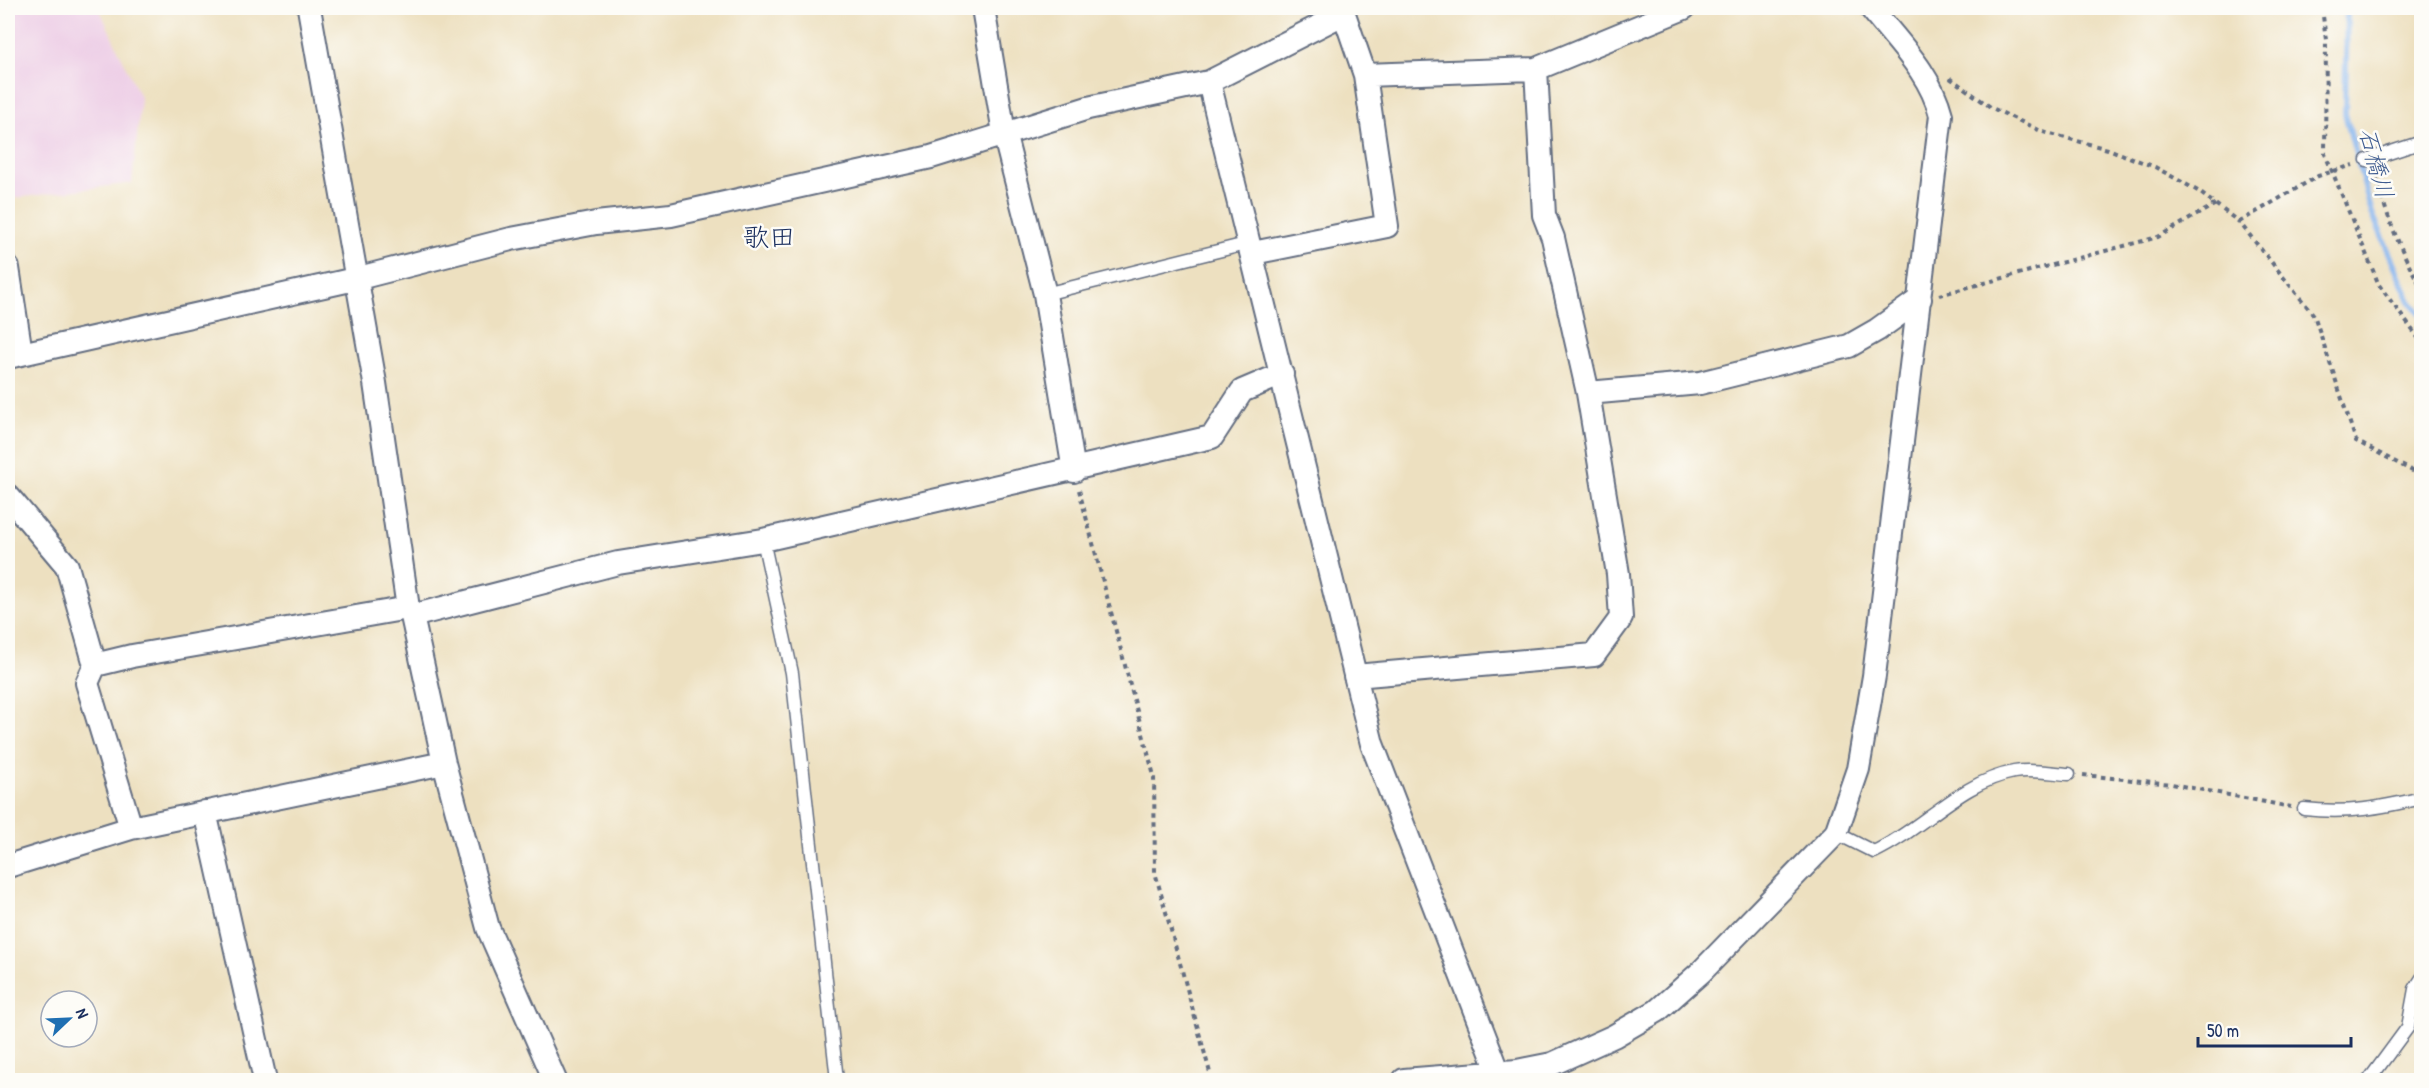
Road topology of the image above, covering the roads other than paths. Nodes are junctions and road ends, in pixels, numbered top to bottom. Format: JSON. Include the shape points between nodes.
{"nodes":[{"id":1,"x":309,"y":8,"type":"edge"},
{"id":2,"x":983,"y":8,"type":"edge"},
{"id":3,"x":1684,"y":8,"type":"edge"},
{"id":4,"x":1871,"y":8,"type":"edge"},
{"id":5,"x":1342,"y":11,"type":"edge"},
{"id":6,"x":1536,"y":69,"type":"junction"},
{"id":7,"x":1365,"y":75,"type":"junction"},
{"id":8,"x":1209,"y":82,"type":"junction"},
{"id":9,"x":1004,"y":133,"type":"junction"},
{"id":10,"x":2421,"y":142,"type":"edge"},
{"id":11,"x":2370,"y":160,"type":"road end"},
{"id":12,"x":1252,"y":248,"type":"junction"},
{"id":13,"x":8,"y":268,"type":"edge"},
{"id":14,"x":355,"y":279,"type":"junction"},
{"id":15,"x":1045,"y":294,"type":"junction"},
{"id":16,"x":1920,"y":299,"type":"junction"},
{"id":17,"x":14,"y":355,"type":"edge"},
{"id":18,"x":1282,"y":374,"type":"junction"},
{"id":19,"x":1588,"y":393,"type":"junction"},
{"id":20,"x":1074,"y":471,"type":"junction"},
{"id":21,"x":8,"y":496,"type":"edge"},
{"id":22,"x":763,"y":540,"type":"junction"},
{"id":23,"x":410,"y":612,"type":"junction"},
{"id":24,"x":95,"y":665,"type":"junction"},
{"id":25,"x":1355,"y":676,"type":"junction"},
{"id":26,"x":444,"y":763,"type":"junction"},
{"id":27,"x":2069,"y":774,"type":"road end"},
{"id":28,"x":2421,"y":798,"type":"edge"},
{"id":29,"x":2304,"y":809,"type":"road end"},
{"id":30,"x":205,"y":812,"type":"junction"},
{"id":31,"x":131,"y":828,"type":"junction"},
{"id":32,"x":1836,"y":833,"type":"junction"},
{"id":33,"x":8,"y":866,"type":"edge"},
{"id":34,"x":2421,"y":978,"type":"edge"},
{"id":35,"x":1498,"y":1076,"type":"edge"},
{"id":36,"x":265,"y":1080,"type":"edge"},
{"id":37,"x":555,"y":1080,"type":"edge"},
{"id":38,"x":837,"y":1080,"type":"edge"},
{"id":39,"x":1404,"y":1080,"type":"edge"},
{"id":40,"x":2369,"y":1080,"type":"edge"}],
"edges":[{"from":1,"to":14,"type":"street"},
{"from":2,"to":9,"type":"street"},
{"from":3,"to":6,"type":"street"},
{"from":4,"to":16,"type":"street","via":[[1923,72],[1936,95],[1941,116]]},
{"from":5,"to":7,"type":"street"},
{"from":5,"to":8,"type":"street"},
{"from":6,"to":7,"type":"street"},
{"from":6,"to":19,"type":"street","via":[[1544,215],[1553,238]]},
{"from":7,"to":12,"type":"street","via":[[1388,226]]},
{"from":8,"to":9,"type":"street","via":[[1088,108]]},
{"from":8,"to":12,"type":"street"},
{"from":9,"to":14,"type":"street","via":[[931,157],[816,183],[671,215],[596,223],[511,239]]},
{"from":9,"to":15,"type":"street"},
{"from":10,"to":11,"type":"lane"},
{"from":12,"to":15,"type":"lane"},
{"from":12,"to":18,"type":"street"},
{"from":13,"to":17,"type":"street"},
{"from":14,"to":17,"type":"street"},
{"from":14,"to":23,"type":"street"},
{"from":15,"to":20,"type":"street"},
{"from":16,"to":19,"type":"street","via":[[1849,346],[1700,383]]},
{"from":16,"to":32,"type":"street","via":[[1874,676],[1858,769]]},
{"from":18,"to":20,"type":"street","via":[[1242,391],[1212,438]]},
{"from":18,"to":25,"type":"street"},
{"from":19,"to":25,"type":"street","via":[[1618,574],[1621,618],[1594,654]]},
{"from":20,"to":22,"type":"street"},
{"from":21,"to":24,"type":"street","via":[[68,566]]},
{"from":22,"to":23,"type":"street","via":[[618,563]]},
{"from":22,"to":38,"type":"lane","via":[[792,673]]},
{"from":23,"to":24,"type":"street"},
{"from":23,"to":26,"type":"street"},
{"from":24,"to":31,"type":"street","via":[[87,683]]},
{"from":25,"to":35,"type":"street","via":[[1372,744]]},
{"from":26,"to":30,"type":"street"},
{"from":26,"to":37,"type":"street","via":[[488,928]]},
{"from":27,"to":32,"type":"lane","via":[[2016,771],[1983,780],[1874,852]]},
{"from":28,"to":29,"type":"lane","via":[[2372,810],[2337,813]]},
{"from":30,"to":31,"type":"street"},
{"from":30,"to":36,"type":"street"},
{"from":31,"to":33,"type":"street"},
{"from":32,"to":35,"type":"street","via":[[1701,972],[1657,1011],[1552,1064]]},
{"from":34,"to":40,"type":"lane","via":[[2408,1027]]},
{"from":35,"to":39,"type":"street"}]}
